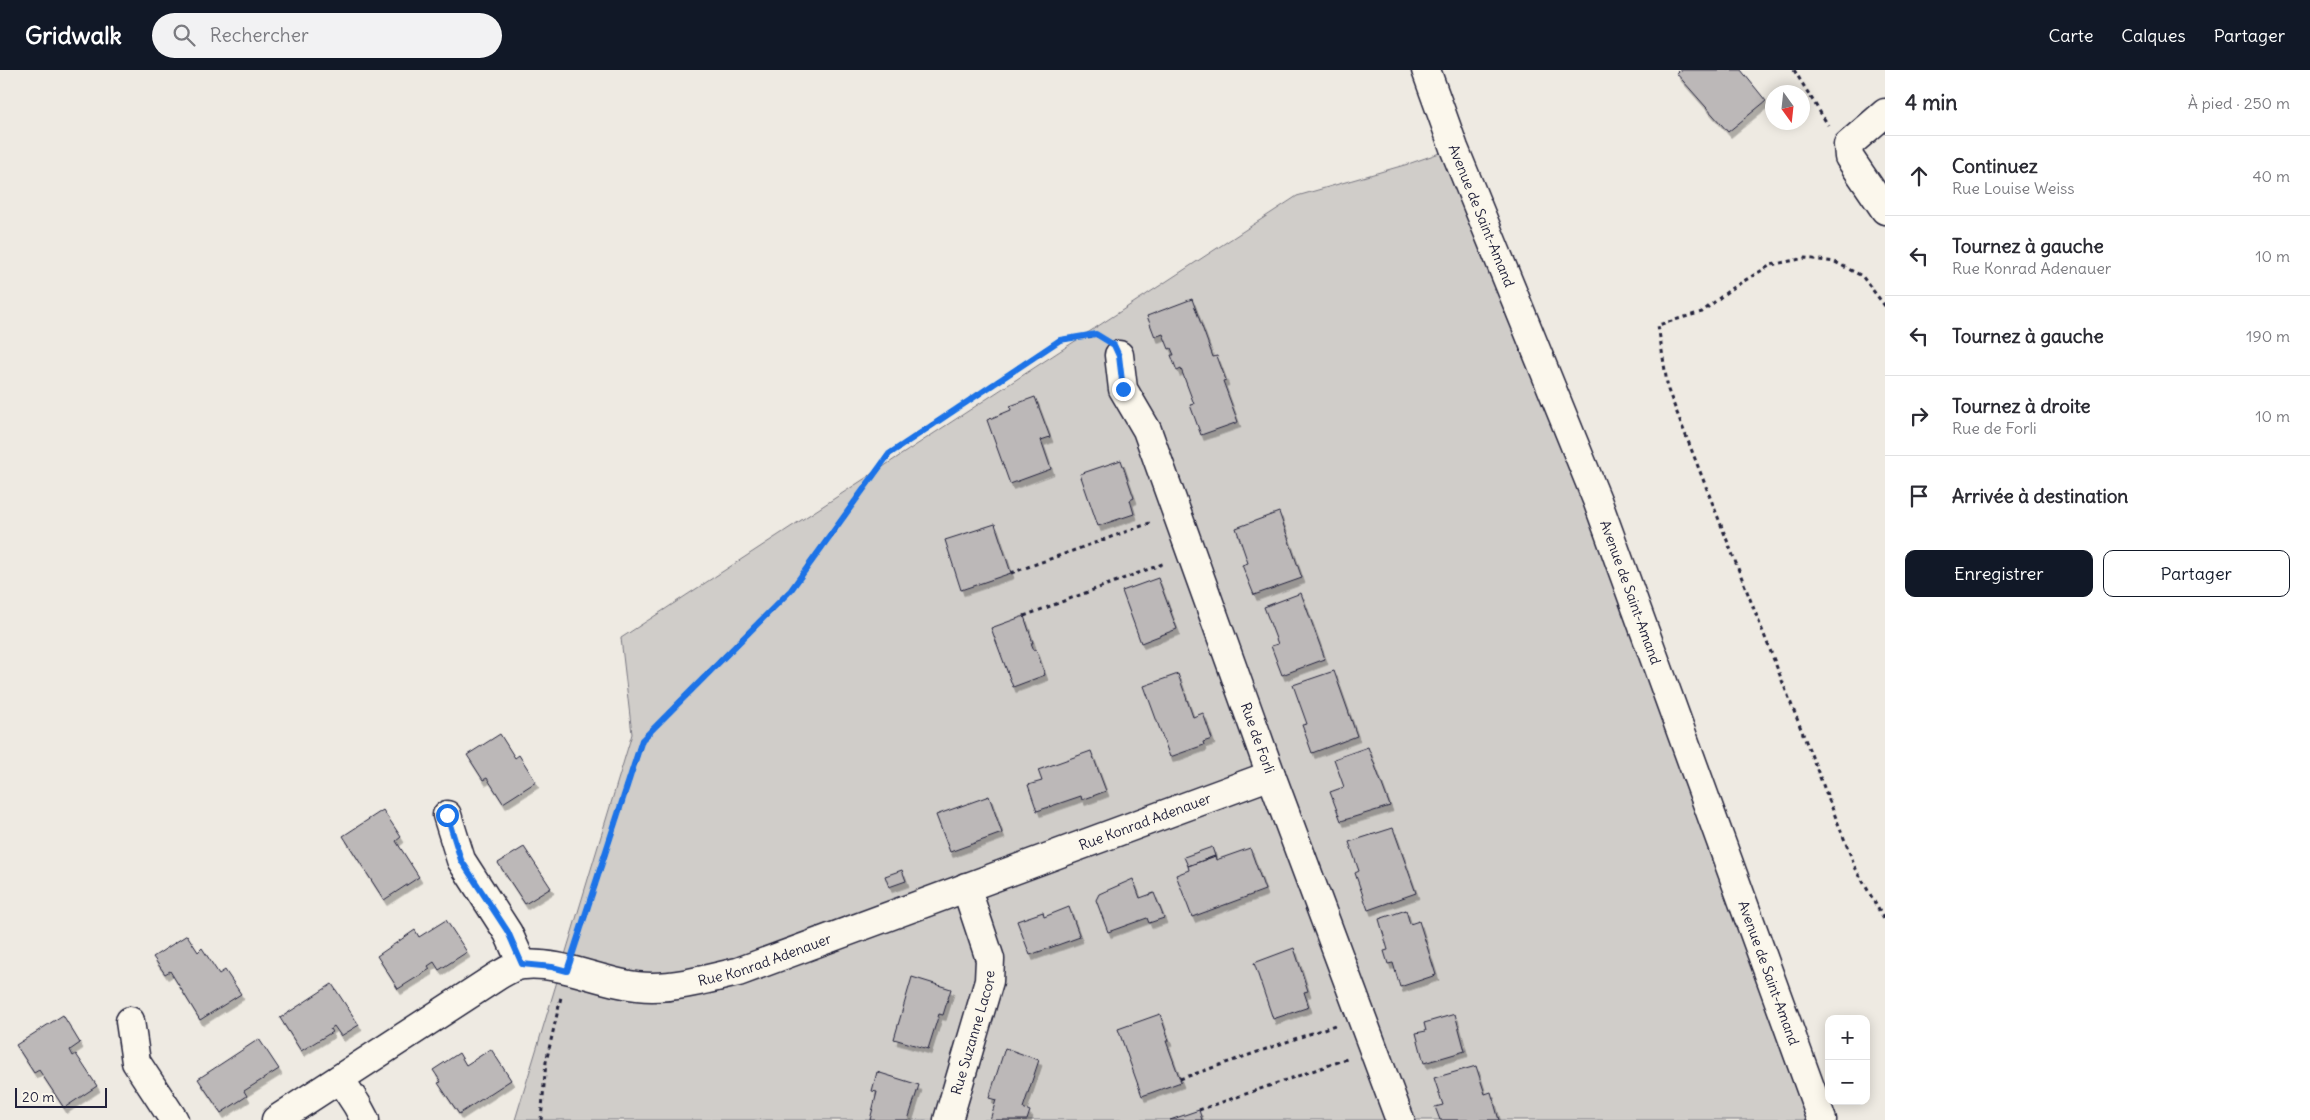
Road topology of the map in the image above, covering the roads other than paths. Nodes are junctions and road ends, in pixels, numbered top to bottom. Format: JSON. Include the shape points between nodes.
{"nodes":[{"id":1,"x":1426,"y":70,"type":"edge"},
{"id":2,"x":1885,"y":113,"type":"edge"},
{"id":3,"x":1885,"y":210,"type":"edge"},
{"id":4,"x":1119,"y":356,"type":"road end"},
{"id":5,"x":1271,"y":775,"type":"junction"},
{"id":6,"x":447,"y":815,"type":"dead end"},
{"id":7,"x":966,"y":887,"type":"junction"},
{"id":8,"x":522,"y":964,"type":"junction"},
{"id":9,"x":130,"y":1021,"type":"dead end"},
{"id":10,"x":340,"y":1079,"type":"junction"},
{"id":11,"x":174,"y":1120,"type":"edge"},
{"id":12,"x":276,"y":1120,"type":"edge"},
{"id":13,"x":364,"y":1120,"type":"edge"},
{"id":14,"x":948,"y":1120,"type":"edge"},
{"id":15,"x":1400,"y":1120,"type":"edge"},
{"id":16,"x":1822,"y":1120,"type":"edge"}],
"edges":[{"from":1,"to":16,"type":"street","name":"Avenue de Saint-Amand","via":[[1454,148],[1597,500]]},
{"from":2,"to":3,"type":"street","via":[[1848,151]]},
{"from":4,"to":5,"type":"street","name":"Rue de Forli","via":[[1123,389],[1147,430]]},
{"from":5,"to":7,"type":"street","name":"Rue Konrad Adenauer"},
{"from":5,"to":15,"type":"street","name":"Rue de Forli"},
{"from":6,"to":8,"type":"street","via":[[461,860],[508,932]]},
{"from":7,"to":8,"type":"street","name":"Rue Konrad Adenauer","via":[[738,972],[688,983],[652,987],[616,983],[552,967]]},
{"from":7,"to":14,"type":"street","name":"Rue Suzanne Lacore","via":[[990,959],[989,981]]},
{"from":8,"to":10,"type":"street","via":[[499,975]]},
{"from":9,"to":11,"type":"street","via":[[136,1062]]},
{"from":10,"to":12,"type":"street"},
{"from":10,"to":13,"type":"street"}]}
